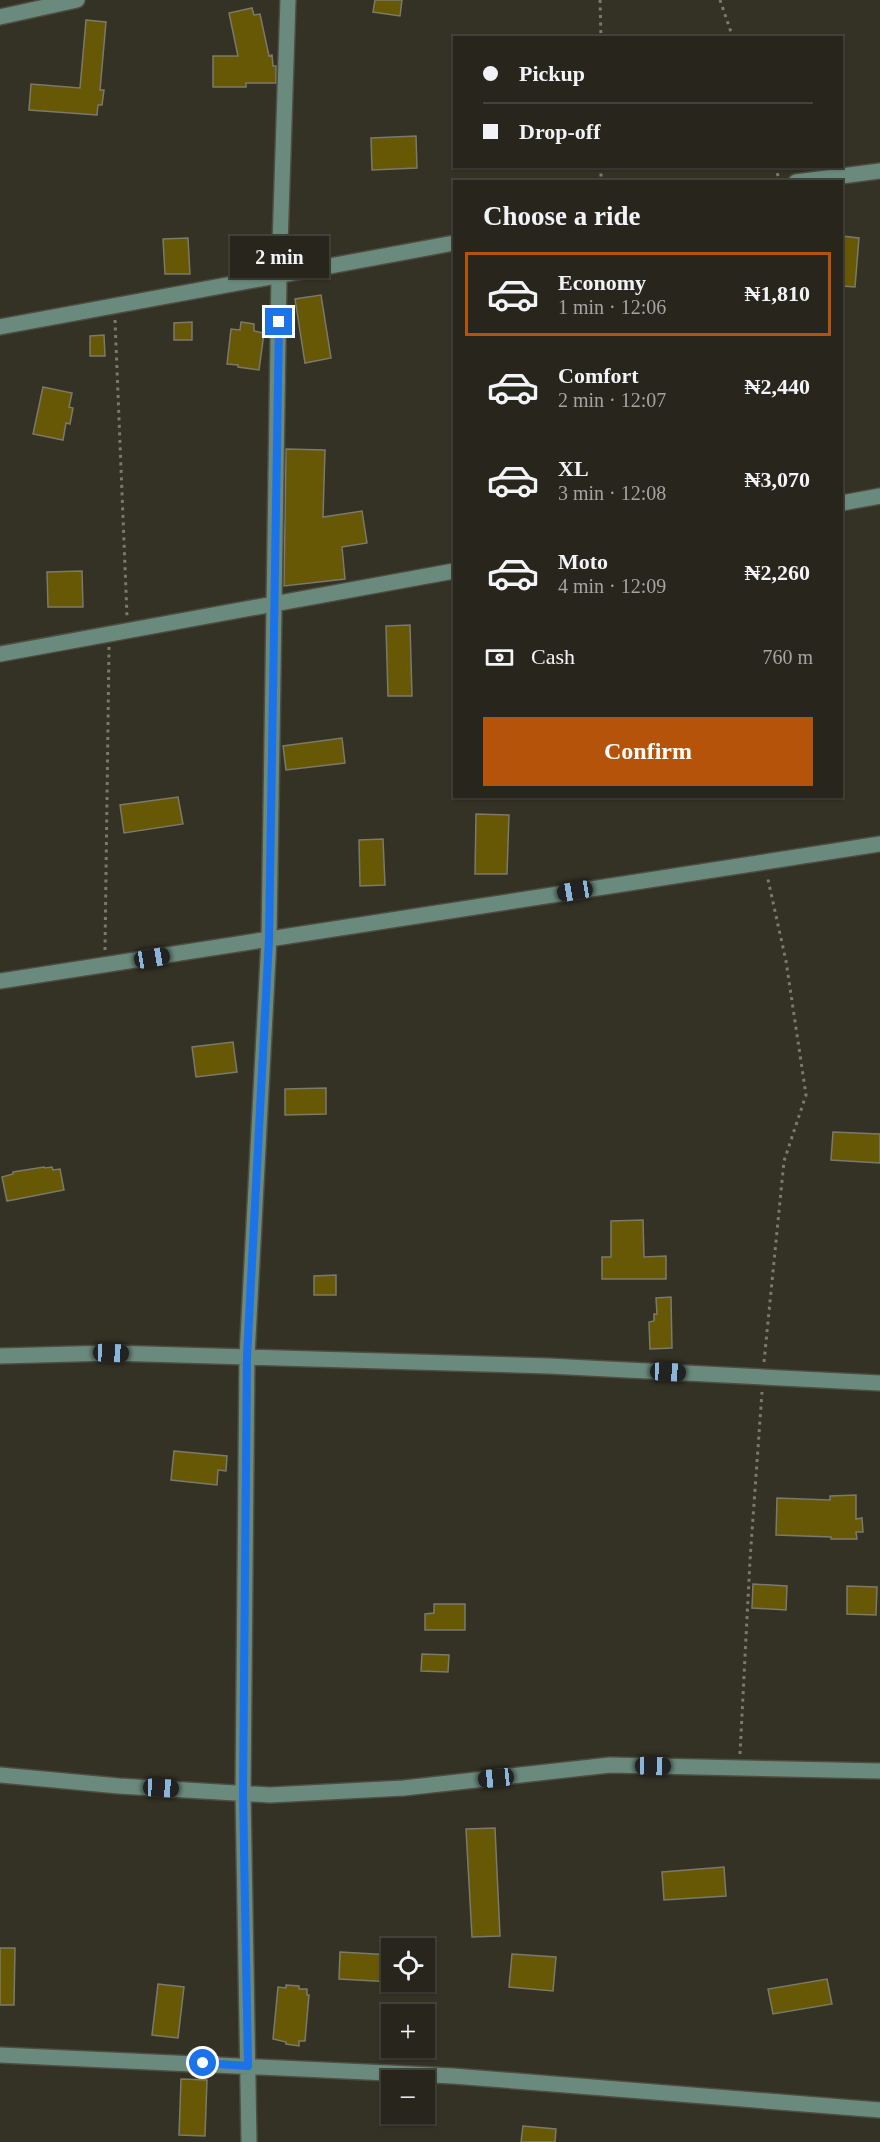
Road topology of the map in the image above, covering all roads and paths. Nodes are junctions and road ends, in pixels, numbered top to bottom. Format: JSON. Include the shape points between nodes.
{"nodes":[{"id":1,"x":77,"y":0,"type":"edge"},
{"id":2,"x":288,"y":0,"type":"edge"},
{"id":3,"x":600,"y":0,"type":"edge"},
{"id":4,"x":720,"y":0,"type":"edge"},
{"id":5,"x":0,"y":16,"type":"edge"},
{"id":6,"x":600,"y":36,"type":"edge"},
{"id":7,"x":732,"y":36,"type":"edge"},
{"id":8,"x":880,"y":171,"type":"edge"},
{"id":9,"x":811,"y":180,"type":"edge"},
{"id":10,"x":453,"y":243,"type":"edge"},
{"id":11,"x":279,"y":276,"type":"junction"},
{"id":12,"x":115,"y":306,"type":"junction"},
{"id":13,"x":0,"y":327,"type":"edge"},
{"id":14,"x":880,"y":496,"type":"edge"},
{"id":15,"x":843,"y":503,"type":"edge"},
{"id":16,"x":453,"y":571,"type":"edge"},
{"id":17,"x":275,"y":603,"type":"junction"},
{"id":18,"x":127,"y":630,"type":"junction"},
{"id":19,"x":109,"y":633,"type":"junction"},
{"id":20,"x":0,"y":654,"type":"edge"},
{"id":21,"x":880,"y":844,"type":"edge"},
{"id":22,"x":764,"y":862,"type":"junction"},
{"id":23,"x":269,"y":939,"type":"junction"},
{"id":24,"x":105,"y":965,"type":"junction"},
{"id":25,"x":0,"y":981,"type":"edge"},
{"id":26,"x":0,"y":1356,"type":"edge"},
{"id":27,"x":247,"y":1357,"type":"junction"},
{"id":28,"x":763,"y":1377,"type":"junction"},
{"id":29,"x":880,"y":1383,"type":"edge"},
{"id":30,"x":739,"y":1768,"type":"junction"},
{"id":31,"x":880,"y":1771,"type":"edge"},
{"id":32,"x":0,"y":1775,"type":"edge"},
{"id":33,"x":243,"y":1793,"type":"junction"},
{"id":34,"x":0,"y":2055,"type":"edge"},
{"id":35,"x":248,"y":2066,"type":"junction"},
{"id":36,"x":880,"y":2110,"type":"edge"},
{"id":37,"x":249,"y":2142,"type":"edge"}],
"edges":[{"from":1,"to":5,"type":"street"},
{"from":2,"to":11,"type":"street"},
{"from":3,"to":6,"type":"path"},
{"from":4,"to":7,"type":"path"},
{"from":8,"to":9,"type":"street"},
{"from":10,"to":11,"type":"street"},
{"from":11,"to":12,"type":"street"},
{"from":11,"to":17,"type":"street"},
{"from":12,"to":13,"type":"street"},
{"from":12,"to":18,"type":"path"},
{"from":14,"to":15,"type":"street"},
{"from":16,"to":17,"type":"street"},
{"from":17,"to":18,"type":"street"},
{"from":17,"to":23,"type":"street"},
{"from":18,"to":19,"type":"street"},
{"from":19,"to":20,"type":"street"},
{"from":19,"to":24,"type":"path"},
{"from":21,"to":22,"type":"street"},
{"from":22,"to":23,"type":"street"},
{"from":22,"to":28,"type":"path","via":[[786,961],[806,1095],[784,1161]]},
{"from":23,"to":24,"type":"street"},
{"from":23,"to":27,"type":"street"},
{"from":24,"to":25,"type":"street"},
{"from":26,"to":27,"type":"street","via":[[111,1353]]},
{"from":27,"to":28,"type":"street"},
{"from":27,"to":33,"type":"street"},
{"from":28,"to":29,"type":"street"},
{"from":28,"to":30,"type":"path"},
{"from":30,"to":31,"type":"street"},
{"from":30,"to":33,"type":"street","via":[[610,1765],[404,1788]]},
{"from":32,"to":33,"type":"street"},
{"from":33,"to":35,"type":"street"},
{"from":34,"to":35,"type":"street"},
{"from":35,"to":36,"type":"street","via":[[453,2076]]},
{"from":35,"to":37,"type":"street"}]}
